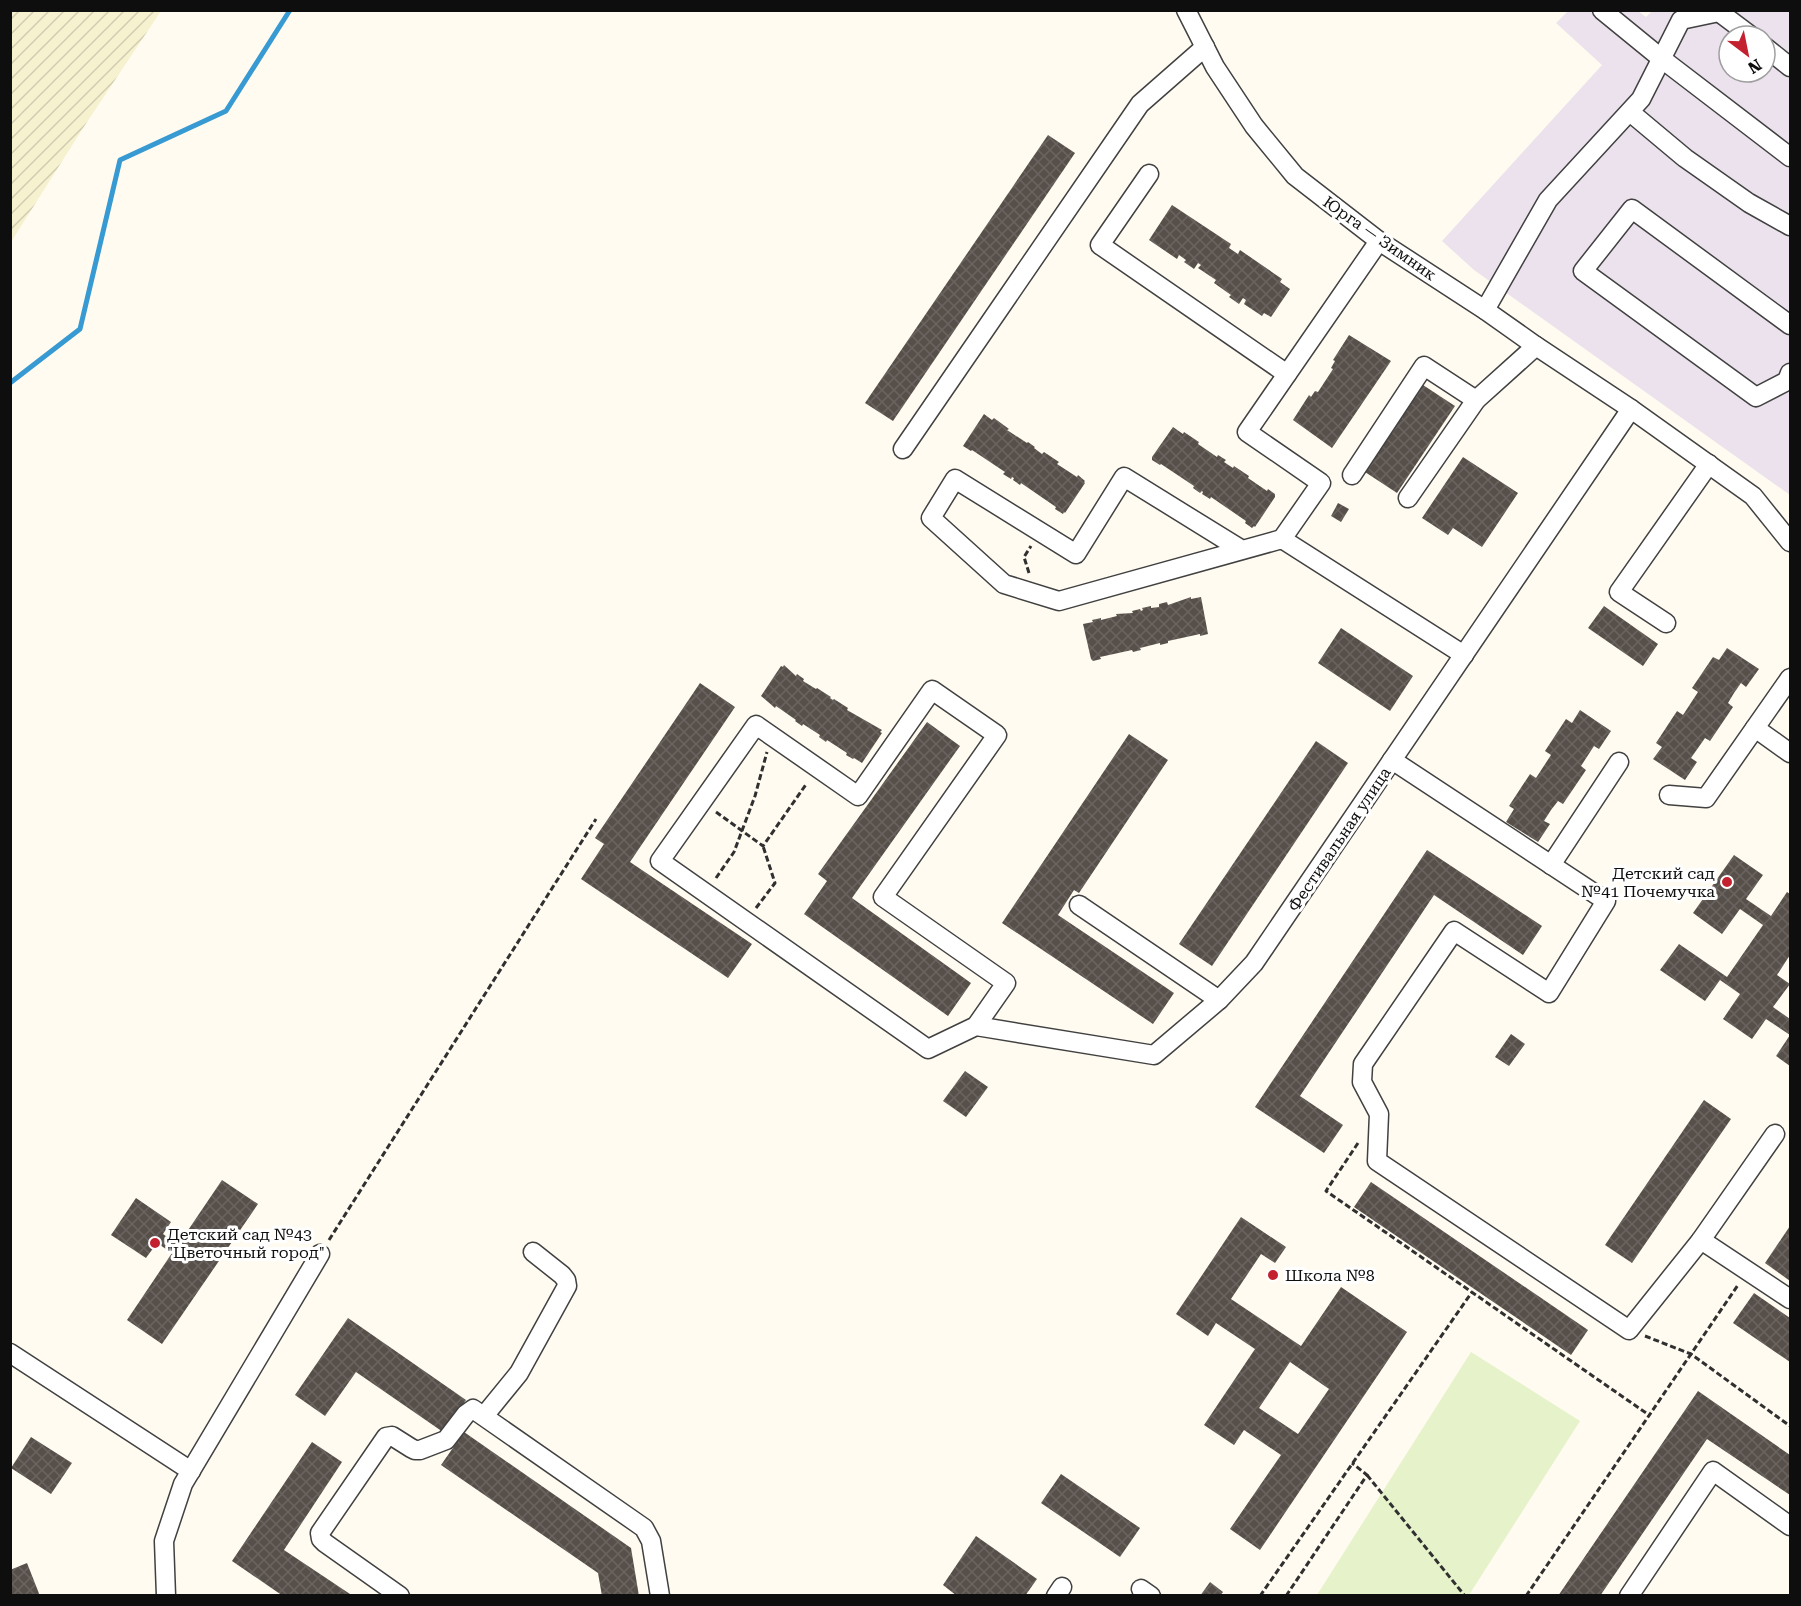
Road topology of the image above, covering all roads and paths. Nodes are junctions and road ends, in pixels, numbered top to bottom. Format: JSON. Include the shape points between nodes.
{"nodes":[{"id":1,"x":1186,"y":10,"type":"edge"},
{"id":2,"x":1602,"y":10,"type":"edge"},
{"id":3,"x":1734,"y":24,"type":"edge"},
{"id":4,"x":1205,"y":47,"type":"junction"},
{"id":5,"x":1777,"y":56,"type":"edge"},
{"id":6,"x":1662,"y":59,"type":"junction"},
{"id":7,"x":1791,"y":67,"type":"edge"},
{"id":8,"x":1630,"y":112,"type":"junction"},
{"id":9,"x":1791,"y":157,"type":"edge"},
{"id":10,"x":1149,"y":174,"type":"dead end"},
{"id":11,"x":1791,"y":226,"type":"edge"},
{"id":12,"x":1379,"y":241,"type":"junction"},
{"id":13,"x":1485,"y":310,"type":"junction"},
{"id":14,"x":1791,"y":325,"type":"edge"},
{"id":15,"x":1536,"y":346,"type":"junction"},
{"id":16,"x":1287,"y":374,"type":"junction"},
{"id":17,"x":1789,"y":381,"type":"edge"},
{"id":18,"x":1476,"y":400,"type":"junction"},
{"id":19,"x":1631,"y":409,"type":"junction"},
{"id":20,"x":903,"y":448,"type":"dead end"},
{"id":21,"x":1709,"y":464,"type":"junction"},
{"id":22,"x":1352,"y":475,"type":"dead end"},
{"id":23,"x":1408,"y":498,"type":"dead end"},
{"id":24,"x":1039,"y":532,"type":"junction"},
{"id":25,"x":1282,"y":539,"type":"junction"},
{"id":26,"x":1791,"y":542,"type":"edge"},
{"id":27,"x":1242,"y":550,"type":"junction"},
{"id":28,"x":1036,"y":594,"type":"junction"},
{"id":29,"x":1666,"y":623,"type":"dead end"},
{"id":30,"x":1464,"y":655,"type":"junction"},
{"id":31,"x":1791,"y":678,"type":"edge"},
{"id":32,"x":1755,"y":728,"type":"junction"},
{"id":33,"x":771,"y":736,"type":"junction"},
{"id":34,"x":1791,"y":753,"type":"edge"},
{"id":35,"x":1392,"y":760,"type":"junction"},
{"id":36,"x":1619,"y":762,"type":"dead end"},
{"id":37,"x":818,"y":768,"type":"junction"},
{"id":38,"x":1669,"y":795,"type":"dead end"},
{"id":39,"x":702,"y":802,"type":"junction"},
{"id":40,"x":596,"y":819,"type":"dead end"},
{"id":41,"x":742,"y":831,"type":"junction"},
{"id":42,"x":763,"y":846,"type":"junction"},
{"id":43,"x":1551,"y":865,"type":"junction"},
{"id":44,"x":706,"y":893,"type":"junction"},
{"id":45,"x":1079,"y":905,"type":"dead end"},
{"id":46,"x":747,"y":922,"type":"junction"},
{"id":47,"x":1219,"y":1000,"type":"junction"},
{"id":48,"x":976,"y":1026,"type":"junction"},
{"id":49,"x":1775,"y":1134,"type":"dead end"},
{"id":50,"x":1359,"y":1143,"type":"dead end"},
{"id":51,"x":1701,"y":1240,"type":"junction"},
{"id":52,"x":533,"y":1252,"type":"dead end"},
{"id":53,"x":320,"y":1254,"type":"joint"},
{"id":54,"x":1748,"y":1271,"type":"junction"},
{"id":55,"x":1472,"y":1292,"type":"junction"},
{"id":56,"x":1791,"y":1299,"type":"edge"},
{"id":57,"x":1629,"y":1330,"type":"junction"},
{"id":58,"x":10,"y":1353,"type":"edge"},
{"id":59,"x":1691,"y":1354,"type":"junction"},
{"id":60,"x":1649,"y":1415,"type":"junction"},
{"id":61,"x":484,"y":1416,"type":"junction"},
{"id":62,"x":1791,"y":1426,"type":"edge"},
{"id":63,"x":1352,"y":1463,"type":"junction"},
{"id":64,"x":191,"y":1471,"type":"junction"},
{"id":65,"x":1367,"y":1474,"type":"junction"},
{"id":66,"x":1791,"y":1526,"type":"edge"},
{"id":67,"x":166,"y":1596,"type":"edge"},
{"id":68,"x":400,"y":1596,"type":"edge"},
{"id":69,"x":660,"y":1596,"type":"edge"},
{"id":70,"x":1260,"y":1596,"type":"edge"},
{"id":71,"x":1286,"y":1596,"type":"edge"},
{"id":72,"x":1465,"y":1596,"type":"edge"},
{"id":73,"x":1526,"y":1596,"type":"edge"},
{"id":74,"x":1629,"y":1596,"type":"edge"}],
"edges":[{"from":1,"to":4,"type":"street","name":"Юрга — Зимник"},
{"from":2,"to":6,"type":"street"},
{"from":3,"to":6,"type":"street","via":[[1719,12],[1682,20]]},
{"from":4,"to":12,"type":"street","name":"Юрга — Зимник","via":[[1254,126],[1295,176]]},
{"from":4,"to":20,"type":"street","via":[[1140,104]]},
{"from":5,"to":7,"type":"street"},
{"from":6,"to":8,"type":"street"},
{"from":6,"to":9,"type":"street"},
{"from":8,"to":11,"type":"street","via":[[1694,165]]},
{"from":8,"to":13,"type":"street","via":[[1548,200]]},
{"from":10,"to":16,"type":"street","via":[[1100,245]]},
{"from":12,"to":13,"type":"street","name":"Юрга — Зимник"},
{"from":12,"to":16,"type":"street"},
{"from":13,"to":15,"type":"street","name":"Юрга — Зимник"},
{"from":14,"to":17,"type":"street","via":[[1632,208],[1583,272],[1756,397]]},
{"from":15,"to":18,"type":"street"},
{"from":15,"to":19,"type":"street","name":"Юрга — Зимник"},
{"from":16,"to":25,"type":"street","via":[[1247,432],[1321,483]]},
{"from":18,"to":22,"type":"street","via":[[1424,366]]},
{"from":18,"to":23,"type":"street"},
{"from":19,"to":21,"type":"street","name":"Юрга — Зимник"},
{"from":19,"to":30,"type":"street","name":"Фестивальная улица"},
{"from":21,"to":26,"type":"street","name":"Юрга — Зимник","via":[[1753,496]]},
{"from":21,"to":29,"type":"street","via":[[1619,592]]},
{"from":24,"to":27,"type":"street","via":[[1076,554],[1124,477]]},
{"from":24,"to":28,"type":"path","via":[[1024,557]]},
{"from":24,"to":28,"type":"street","via":[[955,479],[931,518],[1004,584]]},
{"from":25,"to":27,"type":"street"},
{"from":25,"to":30,"type":"street"},
{"from":27,"to":28,"type":"street","via":[[1059,601]]},
{"from":30,"to":35,"type":"street","name":"Фестивальная улица"},
{"from":31,"to":32,"type":"street"},
{"from":32,"to":34,"type":"street"},
{"from":32,"to":38,"type":"street","via":[[1706,798]]},
{"from":33,"to":37,"type":"street"},
{"from":33,"to":39,"type":"street","via":[[756,725]]},
{"from":33,"to":41,"type":"path"},
{"from":35,"to":43,"type":"street"},
{"from":35,"to":47,"type":"street","name":"Фестивальная улица","via":[[1254,963]]},
{"from":36,"to":43,"type":"street"},
{"from":37,"to":42,"type":"path"},
{"from":37,"to":48,"type":"street","via":[[858,796],[932,690],[997,735],[883,897],[1006,983]]},
{"from":39,"to":41,"type":"path"},
{"from":39,"to":44,"type":"street","via":[[660,861]]},
{"from":40,"to":53,"type":"path"},
{"from":41,"to":42,"type":"path"},
{"from":41,"to":44,"type":"path","via":[[734,852]]},
{"from":42,"to":46,"type":"path","via":[[775,883]]},
{"from":43,"to":57,"type":"street","via":[[1606,901],[1549,993],[1454,932],[1363,1064],[1362,1082],[1378,1114],[1377,1161]]},
{"from":44,"to":46,"type":"street"},
{"from":45,"to":47,"type":"street"},
{"from":46,"to":48,"type":"street","via":[[928,1048]]},
{"from":47,"to":48,"type":"street","name":"Фестивальная улица","via":[[1154,1055]]},
{"from":49,"to":51,"type":"street"},
{"from":50,"to":55,"type":"path","via":[[1326,1191]]},
{"from":51,"to":54,"type":"street"},
{"from":51,"to":57,"type":"street"},
{"from":52,"to":61,"type":"street","via":[[562,1275],[567,1286],[519,1374]]},
{"from":53,"to":64,"type":"street"},
{"from":54,"to":56,"type":"street"},
{"from":54,"to":59,"type":"path"},
{"from":55,"to":60,"type":"path"},
{"from":55,"to":63,"type":"path"},
{"from":57,"to":59,"type":"path"},
{"from":58,"to":64,"type":"street"},
{"from":59,"to":60,"type":"path"},
{"from":59,"to":62,"type":"path"},
{"from":60,"to":73,"type":"path"},
{"from":61,"to":68,"type":"street","via":[[469,1410],[446,1440],[420,1450],[392,1436],[386,1437],[322,1528],[321,1539],[325,1543]]},
{"from":61,"to":69,"type":"street","via":[[644,1528],[651,1540]]},
{"from":63,"to":65,"type":"path"},
{"from":63,"to":70,"type":"path"},
{"from":64,"to":67,"type":"street","via":[[164,1541]]},
{"from":65,"to":71,"type":"path"},
{"from":65,"to":72,"type":"path"},
{"from":66,"to":74,"type":"street","via":[[1713,1471]]}]}
